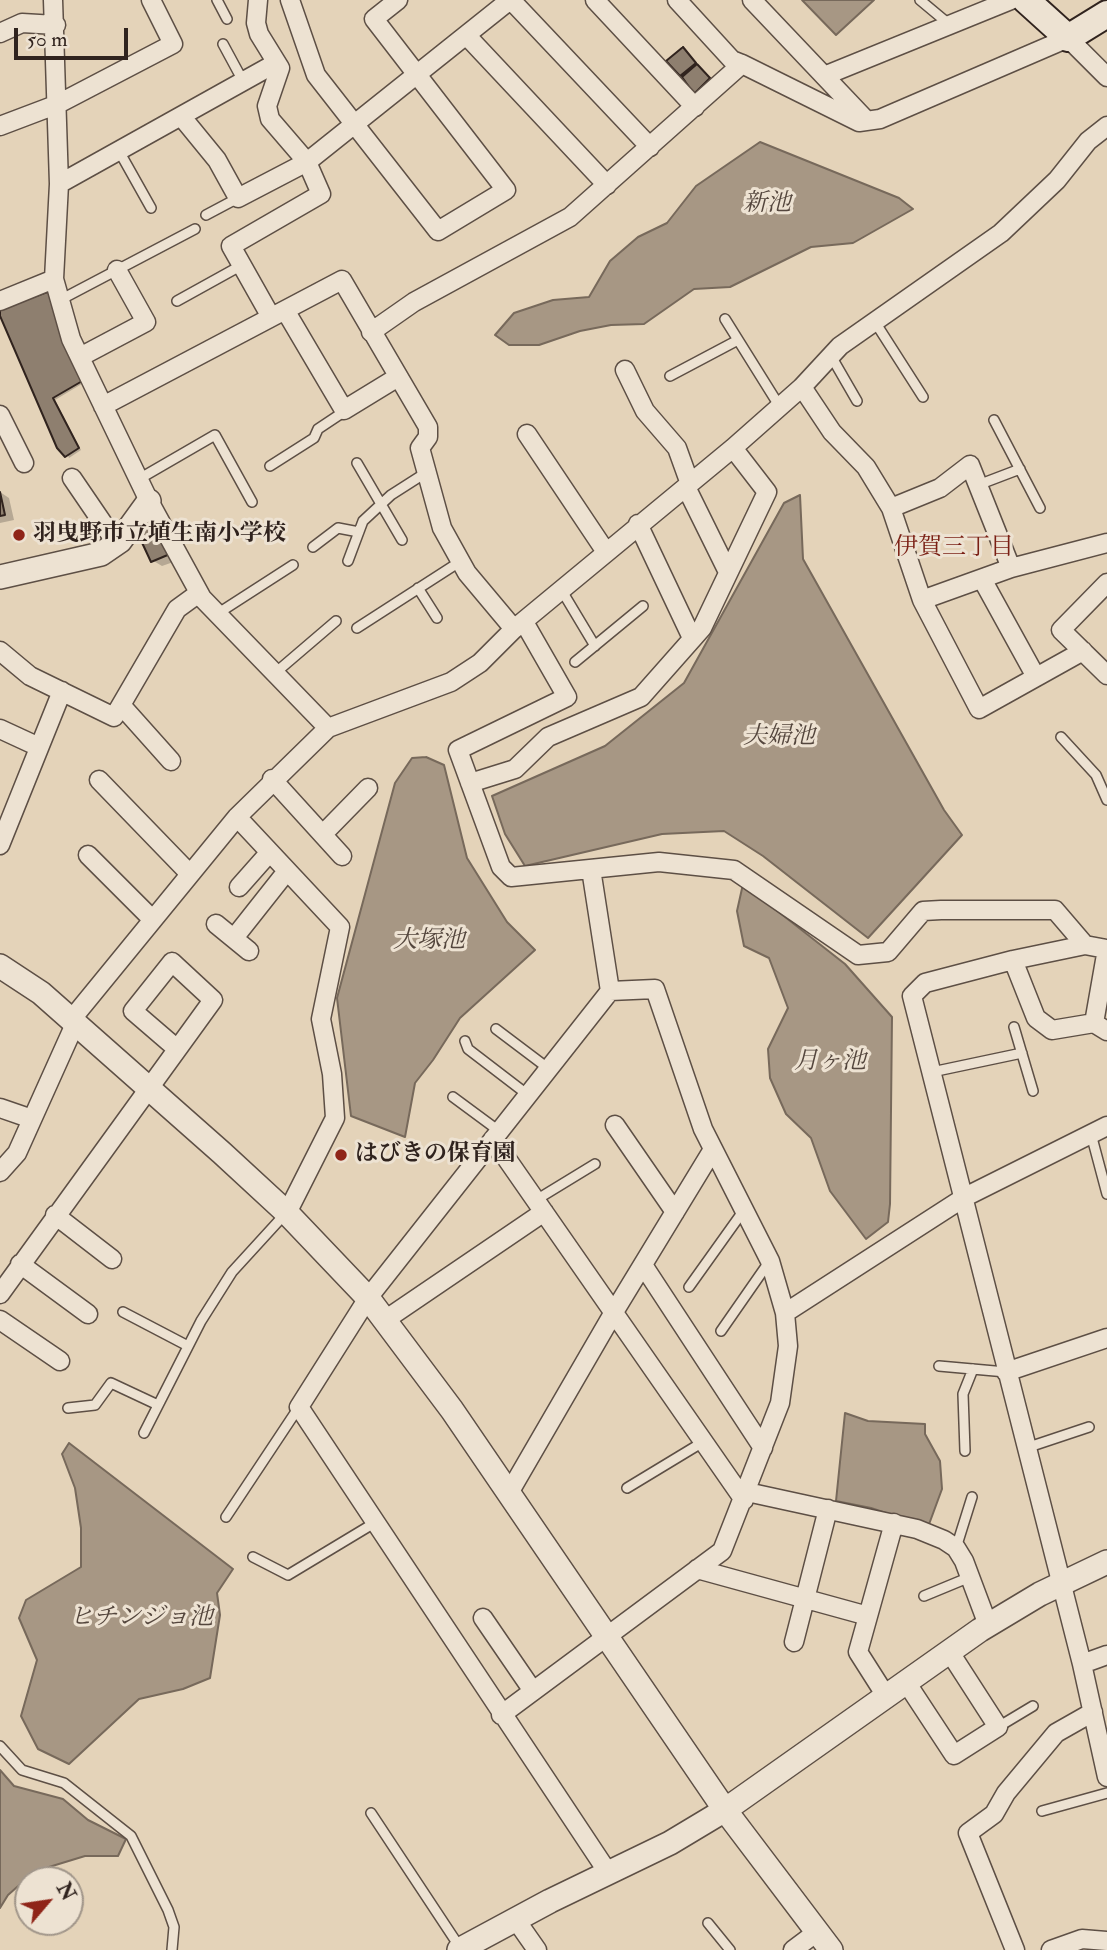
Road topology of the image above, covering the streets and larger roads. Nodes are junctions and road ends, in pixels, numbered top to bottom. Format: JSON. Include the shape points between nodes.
{"nodes":[{"id":1,"x":53,"y":0,"type":"edge"},
{"id":2,"x":151,"y":0,"type":"edge"},
{"id":3,"x":258,"y":0,"type":"edge"},
{"id":4,"x":290,"y":0,"type":"edge"},
{"id":5,"x":398,"y":0,"type":"edge"},
{"id":6,"x":595,"y":0,"type":"edge"},
{"id":7,"x":752,"y":0,"type":"edge"},
{"id":8,"x":1011,"y":0,"type":"edge"},
{"id":9,"x":1026,"y":0,"type":"edge"},
{"id":10,"x":681,"y":1,"type":"edge"},
{"id":11,"x":503,"y":2,"type":"edge"},
{"id":12,"x":1107,"y":14,"type":"edge"},
{"id":13,"x":56,"y":25,"type":"junction"},
{"id":14,"x":0,"y":33,"type":"edge"},
{"id":15,"x":467,"y":37,"type":"junction"},
{"id":16,"x":1068,"y":38,"type":"junction"},
{"id":17,"x":276,"y":63,"type":"junction"},
{"id":18,"x":742,"y":64,"type":"junction"},
{"id":19,"x":824,"y":76,"type":"junction"},
{"id":20,"x":417,"y":77,"type":"junction"},
{"id":21,"x":1107,"y":77,"type":"edge"},
{"id":22,"x":58,"y":104,"type":"junction"},
{"id":23,"x":695,"y":107,"type":"junction"},
{"id":24,"x":181,"y":116,"type":"junction"},
{"id":25,"x":867,"y":121,"type":"junction"},
{"id":26,"x":0,"y":126,"type":"edge"},
{"id":27,"x":355,"y":126,"type":"junction"},
{"id":28,"x":1107,"y":126,"type":"edge"},
{"id":29,"x":650,"y":147,"type":"junction"},
{"id":30,"x":307,"y":162,"type":"junction"},
{"id":31,"x":59,"y":184,"type":"junction"},
{"id":32,"x":607,"y":185,"type":"junction"},
{"id":33,"x":117,"y":270,"type":"road end"},
{"id":34,"x":54,"y":279,"type":"junction"},
{"id":35,"x":0,"y":301,"type":"edge"},
{"id":36,"x":278,"y":314,"type":"junction"},
{"id":37,"x":371,"y":332,"type":"junction"},
{"id":38,"x":80,"y":357,"type":"junction"},
{"id":39,"x":625,"y":370,"type":"dead end"},
{"id":40,"x":398,"y":377,"type":"junction"},
{"id":41,"x":802,"y":387,"type":"junction"},
{"id":42,"x":103,"y":406,"type":"junction"},
{"id":43,"x":0,"y":415,"type":"edge"},
{"id":44,"x":527,"y":434,"type":"dead end"},
{"id":45,"x":733,"y":448,"type":"junction"},
{"id":46,"x":24,"y":463,"type":"dead end"},
{"id":47,"x":72,"y":478,"type":"dead end"},
{"id":48,"x":688,"y":485,"type":"junction"},
{"id":49,"x":149,"y":502,"type":"junction"},
{"id":50,"x":891,"y":508,"type":"junction"},
{"id":51,"x":638,"y":524,"type":"junction"},
{"id":52,"x":1107,"y":543,"type":"edge"},
{"id":53,"x":117,"y":544,"type":"junction"},
{"id":54,"x":606,"y":552,"type":"junction"},
{"id":55,"x":1011,"y":568,"type":"junction"},
{"id":56,"x":728,"y":572,"type":"junction"},
{"id":57,"x":0,"y":577,"type":"edge"},
{"id":58,"x":982,"y":579,"type":"junction"},
{"id":59,"x":1107,"y":583,"type":"edge"},
{"id":60,"x":199,"y":593,"type":"junction"},
{"id":61,"x":922,"y":600,"type":"junction"},
{"id":62,"x":519,"y":626,"type":"junction"},
{"id":63,"x":692,"y":638,"type":"junction"},
{"id":64,"x":0,"y":650,"type":"edge"},
{"id":65,"x":1083,"y":651,"type":"junction"},
{"id":66,"x":1106,"y":672,"type":"edge"},
{"id":67,"x":1036,"y":677,"type":"junction"},
{"id":68,"x":62,"y":691,"type":"junction"},
{"id":69,"x":121,"y":705,"type":"junction"},
{"id":70,"x":328,"y":728,"type":"junction"},
{"id":71,"x":0,"y":729,"type":"edge"},
{"id":72,"x":39,"y":747,"type":"junction"},
{"id":73,"x":171,"y":761,"type":"dead end"},
{"id":74,"x":272,"y":779,"type":"junction"},
{"id":75,"x":99,"y":780,"type":"dead end"},
{"id":76,"x":470,"y":783,"type":"junction"},
{"id":77,"x":368,"y":788,"type":"dead end"},
{"id":78,"x":6,"y":815,"type":"edge"},
{"id":79,"x":237,"y":817,"type":"junction"},
{"id":80,"x":323,"y":834,"type":"junction"},
{"id":81,"x":0,"y":845,"type":"edge"},
{"id":82,"x":270,"y":852,"type":"junction"},
{"id":83,"x":88,"y":855,"type":"dead end"},
{"id":84,"x":342,"y":856,"type":"dead end"},
{"id":85,"x":591,"y":869,"type":"junction"},
{"id":86,"x":287,"y":871,"type":"junction"},
{"id":87,"x":189,"y":873,"type":"junction"},
{"id":88,"x":239,"y":887,"type":"dead end"},
{"id":89,"x":153,"y":920,"type":"junction"},
{"id":90,"x":216,"y":924,"type":"dead end"},
{"id":91,"x":234,"y":938,"type":"junction"},
{"id":92,"x":1085,"y":945,"type":"junction"},
{"id":93,"x":1106,"y":949,"type":"edge"},
{"id":94,"x":249,"y":951,"type":"dead end"},
{"id":95,"x":1013,"y":960,"type":"junction"},
{"id":96,"x":0,"y":966,"type":"edge"},
{"id":97,"x":610,"y":991,"type":"junction"},
{"id":98,"x":73,"y":1022,"type":"junction"},
{"id":99,"x":1100,"y":1027,"type":"edge"},
{"id":100,"x":176,"y":1048,"type":"junction"},
{"id":101,"x":146,"y":1088,"type":"junction"},
{"id":102,"x":0,"y":1108,"type":"edge"},
{"id":103,"x":32,"y":1119,"type":"junction"},
{"id":104,"x":615,"y":1125,"type":"dead end"},
{"id":105,"x":1107,"y":1126,"type":"edge"},
{"id":106,"x":496,"y":1135,"type":"junction"},
{"id":107,"x":712,"y":1151,"type":"junction"},
{"id":108,"x":0,"y":1172,"type":"edge"},
{"id":109,"x":965,"y":1197,"type":"junction"},
{"id":110,"x":540,"y":1206,"type":"junction"},
{"id":111,"x":675,"y":1212,"type":"junction"},
{"id":112,"x":287,"y":1213,"type":"junction"},
{"id":113,"x":55,"y":1215,"type":"junction"},
{"id":114,"x":112,"y":1259,"type":"dead end"},
{"id":115,"x":20,"y":1264,"type":"junction"},
{"id":116,"x":643,"y":1265,"type":"junction"},
{"id":117,"x":0,"y":1294,"type":"edge"},
{"id":118,"x":368,"y":1298,"type":"junction"},
{"id":119,"x":614,"y":1312,"type":"junction"},
{"id":120,"x":785,"y":1313,"type":"junction"},
{"id":121,"x":88,"y":1314,"type":"dead end"},
{"id":122,"x":0,"y":1320,"type":"edge"},
{"id":123,"x":386,"y":1320,"type":"junction"},
{"id":124,"x":1107,"y":1338,"type":"edge"},
{"id":125,"x":60,"y":1362,"type":"dead end"},
{"id":126,"x":1006,"y":1372,"type":"junction"},
{"id":127,"x":762,"y":1448,"type":"junction"},
{"id":128,"x":509,"y":1493,"type":"junction"},
{"id":129,"x":745,"y":1496,"type":"junction"},
{"id":130,"x":828,"y":1509,"type":"junction"},
{"id":131,"x":894,"y":1523,"type":"junction"},
{"id":132,"x":1107,"y":1562,"type":"edge"},
{"id":133,"x":697,"y":1569,"type":"junction"},
{"id":134,"x":1059,"y":1585,"type":"junction"},
{"id":135,"x":804,"y":1598,"type":"junction"},
{"id":136,"x":868,"y":1616,"type":"junction"},
{"id":137,"x":483,"y":1618,"type":"dead end"},
{"id":138,"x":988,"y":1625,"type":"junction"},
{"id":139,"x":607,"y":1636,"type":"junction"},
{"id":140,"x":794,"y":1642,"type":"dead end"},
{"id":141,"x":949,"y":1651,"type":"junction"},
{"id":142,"x":1107,"y":1655,"type":"edge"},
{"id":143,"x":1082,"y":1664,"type":"junction"},
{"id":144,"x":906,"y":1682,"type":"junction"},
{"id":145,"x":533,"y":1691,"type":"junction"},
{"id":146,"x":886,"y":1696,"type":"junction"},
{"id":147,"x":1093,"y":1712,"type":"junction"},
{"id":148,"x":501,"y":1715,"type":"junction"},
{"id":149,"x":1106,"y":1768,"type":"edge"},
{"id":150,"x":725,"y":1810,"type":"junction"},
{"id":151,"x":609,"y":1874,"type":"junction"},
{"id":152,"x":516,"y":1920,"type":"junction"},
{"id":153,"x":824,"y":1941,"type":"edge"},
{"id":154,"x":1107,"y":1941,"type":"edge"},
{"id":155,"x":460,"y":1950,"type":"edge"},
{"id":156,"x":537,"y":1950,"type":"edge"},
{"id":157,"x":793,"y":1950,"type":"edge"},
{"id":158,"x":1015,"y":1950,"type":"edge"},
{"id":159,"x":1051,"y":1950,"type":"edge"}],
"edges":[{"from":1,"to":13,"type":"street"},
{"from":2,"to":22,"type":"street","via":[[173,44]]},
{"from":3,"to":17,"type":"street","via":[[259,34]]},
{"from":4,"to":27,"type":"street","via":[[316,75]]},
{"from":5,"to":20,"type":"street","via":[[374,19]]},
{"from":6,"to":23,"type":"street"},
{"from":7,"to":19,"type":"street"},
{"from":8,"to":19,"type":"street"},
{"from":9,"to":16,"type":"main road"},
{"from":10,"to":18,"type":"street","via":[[732,60]]},
{"from":11,"to":15,"type":"street"},
{"from":11,"to":29,"type":"street"},
{"from":12,"to":16,"type":"main road"},
{"from":13,"to":14,"type":"street","via":[[22,23]]},
{"from":13,"to":22,"type":"street"},
{"from":15,"to":20,"type":"street"},
{"from":15,"to":32,"type":"street"},
{"from":16,"to":21,"type":"street"},
{"from":16,"to":25,"type":"street"},
{"from":17,"to":24,"type":"street"},
{"from":17,"to":30,"type":"street","via":[[280,68],[267,106],[270,119]]},
{"from":18,"to":23,"type":"street"},
{"from":18,"to":25,"type":"street","via":[[859,122]]},
{"from":19,"to":25,"type":"street"},
{"from":20,"to":27,"type":"street"},
{"from":20,"to":27,"type":"street","via":[[506,190],[438,231]]},
{"from":22,"to":26,"type":"street"},
{"from":22,"to":31,"type":"street"},
{"from":23,"to":29,"type":"street"},
{"from":24,"to":30,"type":"street","via":[[217,160],[238,198]]},
{"from":24,"to":31,"type":"street"},
{"from":27,"to":30,"type":"street"},
{"from":28,"to":41,"type":"street","via":[[1001,233],[831,356]]},
{"from":29,"to":32,"type":"street"},
{"from":30,"to":36,"type":"street","via":[[321,194],[230,246]]},
{"from":31,"to":34,"type":"street"},
{"from":32,"to":37,"type":"street","via":[[570,217],[414,302]]},
{"from":33,"to":38,"type":"street","via":[[146,322]]},
{"from":34,"to":35,"type":"street"},
{"from":34,"to":38,"type":"street"},
{"from":36,"to":37,"type":"street","via":[[342,279]]},
{"from":36,"to":40,"type":"street","via":[[344,410]]},
{"from":36,"to":42,"type":"street"},
{"from":37,"to":40,"type":"street"},
{"from":38,"to":42,"type":"street"},
{"from":39,"to":48,"type":"street","via":[[645,411],[677,448]]},
{"from":40,"to":62,"type":"street","via":[[428,427],[428,437],[420,448],[442,528],[461,561]]},
{"from":41,"to":45,"type":"street"},
{"from":41,"to":50,"type":"street","via":[[832,432],[866,467]]},
{"from":42,"to":49,"type":"street"},
{"from":43,"to":46,"type":"street"},
{"from":44,"to":54,"type":"street"},
{"from":45,"to":48,"type":"street"},
{"from":45,"to":56,"type":"street","via":[[767,492]]},
{"from":47,"to":53,"type":"street"},
{"from":48,"to":51,"type":"street"},
{"from":48,"to":56,"type":"street"},
{"from":49,"to":53,"type":"street"},
{"from":49,"to":60,"type":"street"},
{"from":50,"to":55,"type":"street","via":[[940,488],[970,465]]},
{"from":50,"to":61,"type":"street"},
{"from":51,"to":54,"type":"street"},
{"from":51,"to":63,"type":"street"},
{"from":52,"to":55,"type":"street"},
{"from":53,"to":57,"type":"street","via":[[79,561]]},
{"from":54,"to":62,"type":"street"},
{"from":55,"to":58,"type":"street"},
{"from":56,"to":63,"type":"street","via":[[702,628]]},
{"from":58,"to":61,"type":"street"},
{"from":58,"to":67,"type":"street"},
{"from":59,"to":65,"type":"street","via":[[1061,630]]},
{"from":60,"to":69,"type":"street","via":[[177,609]]},
{"from":60,"to":70,"type":"street"},
{"from":61,"to":67,"type":"street","via":[[979,709]]},
{"from":62,"to":70,"type":"street","via":[[480,663],[451,682]]},
{"from":62,"to":76,"type":"street","via":[[567,697],[458,750]]},
{"from":63,"to":76,"type":"street","via":[[641,697],[548,737],[515,769]]},
{"from":64,"to":68,"type":"street","via":[[30,676]]},
{"from":65,"to":66,"type":"street"},
{"from":65,"to":67,"type":"street"},
{"from":68,"to":69,"type":"street","via":[[114,718]]},
{"from":68,"to":72,"type":"street"},
{"from":69,"to":73,"type":"street"},
{"from":70,"to":74,"type":"street"},
{"from":71,"to":72,"type":"street"},
{"from":72,"to":78,"type":"street"},
{"from":74,"to":79,"type":"street"},
{"from":74,"to":80,"type":"street"},
{"from":75,"to":87,"type":"street"},
{"from":76,"to":85,"type":"street","via":[[501,867],[511,877]]},
{"from":77,"to":80,"type":"street"},
{"from":78,"to":81,"type":"street"},
{"from":79,"to":82,"type":"street"},
{"from":79,"to":87,"type":"street"},
{"from":80,"to":84,"type":"street"},
{"from":82,"to":86,"type":"street"},
{"from":82,"to":88,"type":"street"},
{"from":83,"to":89,"type":"street"},
{"from":85,"to":92,"type":"street","via":[[659,862],[734,870],[858,955],[888,952],[923,911],[941,910],[1055,910]]},
{"from":85,"to":97,"type":"street"},
{"from":86,"to":91,"type":"street"},
{"from":86,"to":112,"type":"street","via":[[340,927],[321,1019],[335,1118]]},
{"from":87,"to":89,"type":"street"},
{"from":89,"to":98,"type":"street"},
{"from":90,"to":91,"type":"street"},
{"from":91,"to":94,"type":"street"},
{"from":92,"to":93,"type":"street"},
{"from":92,"to":95,"type":"street"},
{"from":93,"to":99,"type":"street"},
{"from":95,"to":99,"type":"street","via":[[1036,1018],[1052,1030]]},
{"from":95,"to":109,"type":"street","via":[[925,983],[912,996]]},
{"from":96,"to":98,"type":"street","via":[[41,993]]},
{"from":97,"to":106,"type":"street"},
{"from":97,"to":107,"type":"street","via":[[655,989]]},
{"from":98,"to":101,"type":"street"},
{"from":98,"to":103,"type":"street"},
{"from":100,"to":100,"type":"street","via":[[213,1000],[172,962],[133,1011]]},
{"from":100,"to":101,"type":"street"},
{"from":101,"to":112,"type":"street"},
{"from":101,"to":113,"type":"street"},
{"from":102,"to":103,"type":"street"},
{"from":103,"to":108,"type":"street","via":[[17,1153]]},
{"from":104,"to":111,"type":"street"},
{"from":105,"to":109,"type":"street"},
{"from":106,"to":110,"type":"street"},
{"from":106,"to":118,"type":"street"},
{"from":107,"to":111,"type":"street"},
{"from":107,"to":120,"type":"street","via":[[770,1261]]},
{"from":109,"to":120,"type":"street"},
{"from":109,"to":126,"type":"street"},
{"from":110,"to":119,"type":"street"},
{"from":110,"to":123,"type":"street"},
{"from":111,"to":116,"type":"street"},
{"from":112,"to":118,"type":"street"},
{"from":113,"to":114,"type":"street"},
{"from":113,"to":115,"type":"street"},
{"from":115,"to":117,"type":"street"},
{"from":115,"to":121,"type":"street"},
{"from":116,"to":119,"type":"street"},
{"from":116,"to":127,"type":"street"},
{"from":118,"to":123,"type":"street"},
{"from":118,"to":148,"type":"street","via":[[299,1406]]},
{"from":119,"to":128,"type":"street"},
{"from":119,"to":129,"type":"street"},
{"from":120,"to":127,"type":"street","via":[[788,1346],[780,1403]]},
{"from":122,"to":125,"type":"street"},
{"from":123,"to":128,"type":"street"},
{"from":124,"to":126,"type":"street"},
{"from":126,"to":134,"type":"street"},
{"from":127,"to":129,"type":"street"},
{"from":128,"to":139,"type":"street"},
{"from":129,"to":130,"type":"street"},
{"from":129,"to":133,"type":"street","via":[[722,1551]]},
{"from":130,"to":131,"type":"street"},
{"from":130,"to":135,"type":"street"},
{"from":131,"to":136,"type":"street"},
{"from":131,"to":138,"type":"street","via":[[956,1548]]},
{"from":132,"to":134,"type":"street"},
{"from":133,"to":135,"type":"street"},
{"from":133,"to":139,"type":"street"},
{"from":134,"to":138,"type":"street"},
{"from":134,"to":143,"type":"street"},
{"from":135,"to":136,"type":"street"},
{"from":135,"to":140,"type":"street"},
{"from":136,"to":146,"type":"street","via":[[858,1651]]},
{"from":137,"to":145,"type":"street"},
{"from":138,"to":141,"type":"street"},
{"from":139,"to":145,"type":"street"},
{"from":139,"to":150,"type":"street"},
{"from":141,"to":144,"type":"street"},
{"from":141,"to":144,"type":"street","via":[[998,1727],[954,1755]]},
{"from":142,"to":143,"type":"street"},
{"from":143,"to":147,"type":"street"},
{"from":144,"to":146,"type":"street"},
{"from":145,"to":148,"type":"street"},
{"from":146,"to":150,"type":"street"},
{"from":147,"to":149,"type":"street"},
{"from":147,"to":158,"type":"street","via":[[1056,1733],[994,1814],[968,1833]]},
{"from":148,"to":151,"type":"street"},
{"from":150,"to":151,"type":"street"},
{"from":150,"to":153,"type":"street"},
{"from":151,"to":152,"type":"street"},
{"from":152,"to":155,"type":"street"},
{"from":152,"to":156,"type":"street"},
{"from":153,"to":157,"type":"street"},
{"from":154,"to":159,"type":"street","via":[[1082,1939]]}]}
